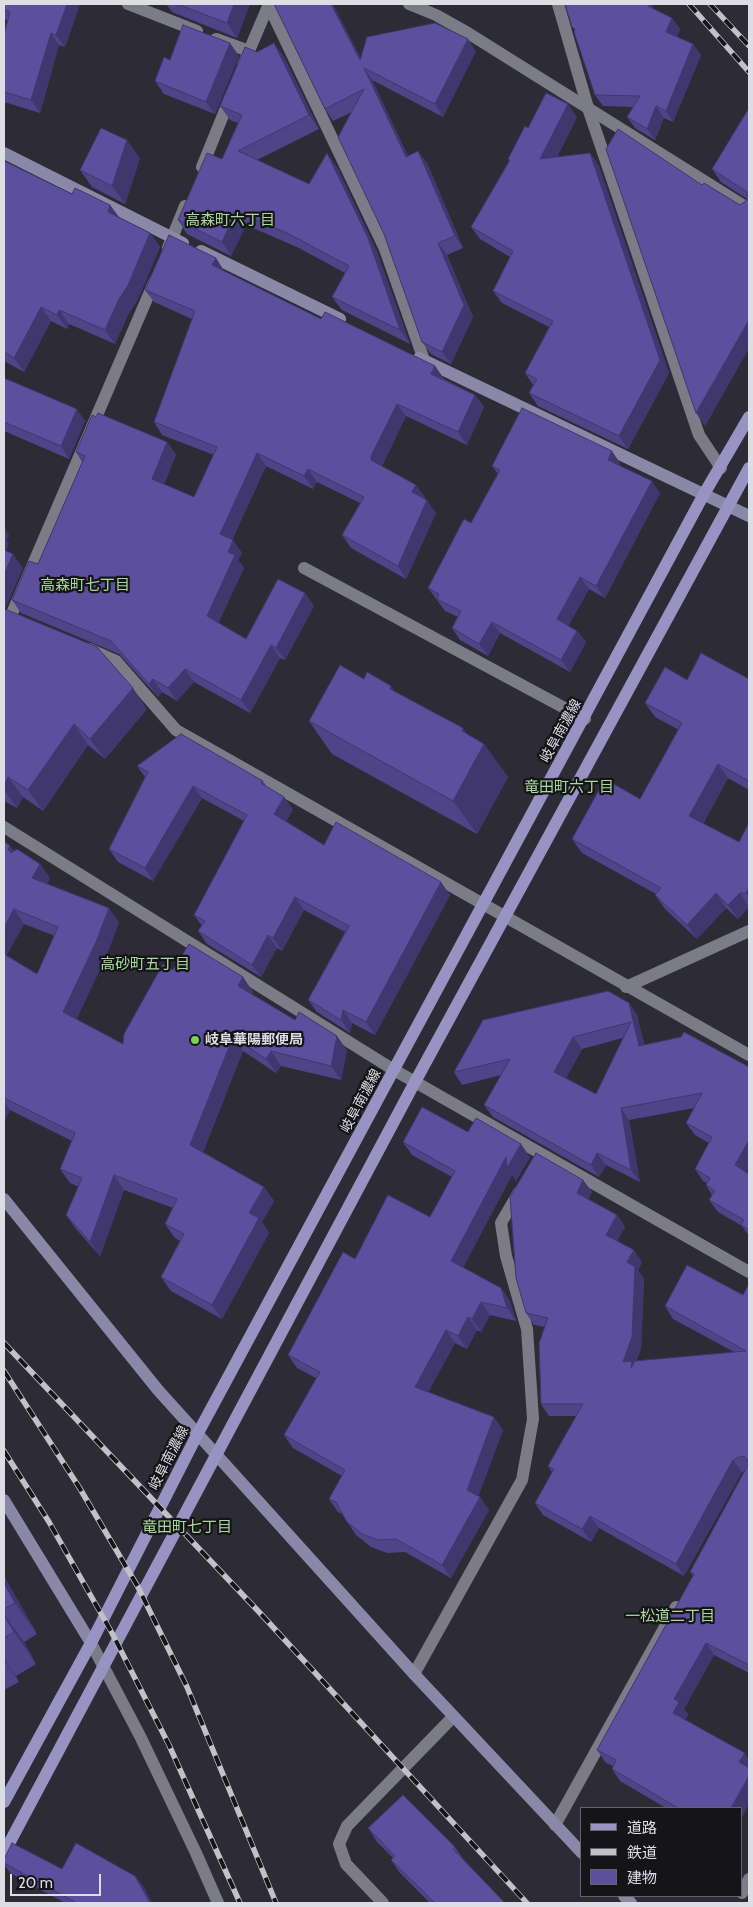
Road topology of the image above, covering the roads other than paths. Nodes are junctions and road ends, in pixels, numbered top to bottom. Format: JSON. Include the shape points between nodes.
{"nodes":[{"id":1,"x":128,"y":4,"type":"edge"},
{"id":2,"x":268,"y":4,"type":"edge"},
{"id":3,"x":410,"y":4,"type":"edge"},
{"id":4,"x":558,"y":4,"type":"edge"},
{"id":5,"x":438,"y":9,"type":"edge"},
{"id":6,"x":249,"y":51,"type":"junction"},
{"id":7,"x":588,"y":108,"type":"junction"},
{"id":8,"x":4,"y":154,"type":"edge"},
{"id":9,"x":198,"y":176,"type":"edge"},
{"id":10,"x":191,"y":193,"type":"edge"},
{"id":11,"x":749,"y":209,"type":"edge"},
{"id":12,"x":173,"y":238,"type":"junction"},
{"id":13,"x":352,"y":325,"type":"edge"},
{"id":14,"x":406,"y":352,"type":"edge"},
{"id":15,"x":424,"y":360,"type":"junction"},
{"id":16,"x":749,"y":416,"type":"edge"},
{"id":17,"x":721,"y":468,"type":"junction"},
{"id":18,"x":749,"y":468,"type":"edge"},
{"id":19,"x":704,"y":494,"type":"junction"},
{"id":20,"x":728,"y":506,"type":"junction"},
{"id":21,"x":749,"y":516,"type":"edge"},
{"id":22,"x":304,"y":568,"type":"dead end"},
{"id":23,"x":4,"y":632,"type":"edge"},
{"id":24,"x":81,"y":646,"type":"edge"},
{"id":25,"x":584,"y":719,"type":"junction"},
{"id":26,"x":4,"y":827,"type":"edge"},
{"id":27,"x":483,"y":904,"type":"junction"},
{"id":28,"x":506,"y":917,"type":"junction"},
{"id":29,"x":749,"y":930,"type":"edge"},
{"id":30,"x":626,"y":987,"type":"junction"},
{"id":31,"x":749,"y":1055,"type":"edge"},
{"id":32,"x":394,"y":1070,"type":"junction"},
{"id":33,"x":416,"y":1082,"type":"junction"},
{"id":34,"x":526,"y":1180,"type":"edge"},
{"id":35,"x":4,"y":1199,"type":"edge"},
{"id":36,"x":749,"y":1272,"type":"edge"},
{"id":37,"x":198,"y":1433,"type":"junction"},
{"id":38,"x":216,"y":1453,"type":"junction"},
{"id":39,"x":4,"y":1500,"type":"edge"},
{"id":40,"x":681,"y":1598,"type":"edge"},
{"id":41,"x":91,"y":1643,"type":"junction"},
{"id":42,"x":104,"y":1667,"type":"junction"},
{"id":43,"x":414,"y":1674,"type":"junction"},
{"id":44,"x":454,"y":1716,"type":"junction"},
{"id":45,"x":4,"y":1802,"type":"edge"},
{"id":46,"x":555,"y":1825,"type":"junction"},
{"id":47,"x":580,"y":1851,"type":"edge"},
{"id":48,"x":4,"y":1853,"type":"edge"},
{"id":49,"x":749,"y":1879,"type":"edge"},
{"id":50,"x":743,"y":1890,"type":"edge"},
{"id":51,"x":218,"y":1903,"type":"edge"},
{"id":52,"x":383,"y":1903,"type":"edge"}],
"edges":[{"from":1,"to":6,"type":"street"},
{"from":2,"to":6,"type":"street"},
{"from":2,"to":15,"type":"street","via":[[385,249]]},
{"from":3,"to":5,"type":"street"},
{"from":4,"to":7,"type":"street"},
{"from":5,"to":7,"type":"street"},
{"from":6,"to":9,"type":"street"},
{"from":7,"to":11,"type":"street"},
{"from":7,"to":17,"type":"street","via":[[699,436]]},
{"from":8,"to":12,"type":"street"},
{"from":10,"to":12,"type":"street"},
{"from":12,"to":13,"type":"street"},
{"from":12,"to":23,"type":"street","via":[[14,619]]},
{"from":14,"to":15,"type":"street"},
{"from":15,"to":19,"type":"street"},
{"from":16,"to":17,"type":"main road","name":"岐阜南濃線"},
{"from":17,"to":19,"type":"main road","name":"岐阜南濃線"},
{"from":18,"to":20,"type":"main road"},
{"from":19,"to":20,"type":"street"},
{"from":19,"to":25,"type":"main road","name":"岐阜南濃線"},
{"from":20,"to":21,"type":"street"},
{"from":20,"to":28,"type":"main road"},
{"from":22,"to":25,"type":"street"},
{"from":24,"to":27,"type":"street","via":[[116,661],[176,730]]},
{"from":25,"to":27,"type":"main road","name":"岐阜南濃線"},
{"from":26,"to":32,"type":"street"},
{"from":27,"to":28,"type":"street"},
{"from":27,"to":32,"type":"main road","name":"岐阜南濃線"},
{"from":28,"to":30,"type":"street"},
{"from":28,"to":33,"type":"main road"},
{"from":29,"to":30,"type":"street"},
{"from":30,"to":31,"type":"street"},
{"from":32,"to":33,"type":"street"},
{"from":32,"to":37,"type":"main road","name":"岐阜南濃線"},
{"from":33,"to":36,"type":"street","via":[[538,1158]]},
{"from":33,"to":38,"type":"main road"},
{"from":34,"to":43,"type":"street","via":[[501,1223],[527,1338],[533,1419],[522,1480]]},
{"from":35,"to":37,"type":"street","via":[[152,1382]]},
{"from":37,"to":38,"type":"street"},
{"from":37,"to":41,"type":"main road","name":"岐阜南濃線"},
{"from":38,"to":42,"type":"main road"},
{"from":38,"to":43,"type":"street"},
{"from":39,"to":41,"type":"street"},
{"from":40,"to":46,"type":"street"},
{"from":41,"to":42,"type":"street"},
{"from":41,"to":45,"type":"main road","name":"岐阜南濃線"},
{"from":42,"to":48,"type":"main road"},
{"from":42,"to":51,"type":"street"},
{"from":43,"to":44,"type":"street"},
{"from":44,"to":46,"type":"street"},
{"from":44,"to":52,"type":"street","via":[[347,1826],[340,1844],[346,1864]]},
{"from":46,"to":47,"type":"street"},
{"from":49,"to":50,"type":"street"}]}
